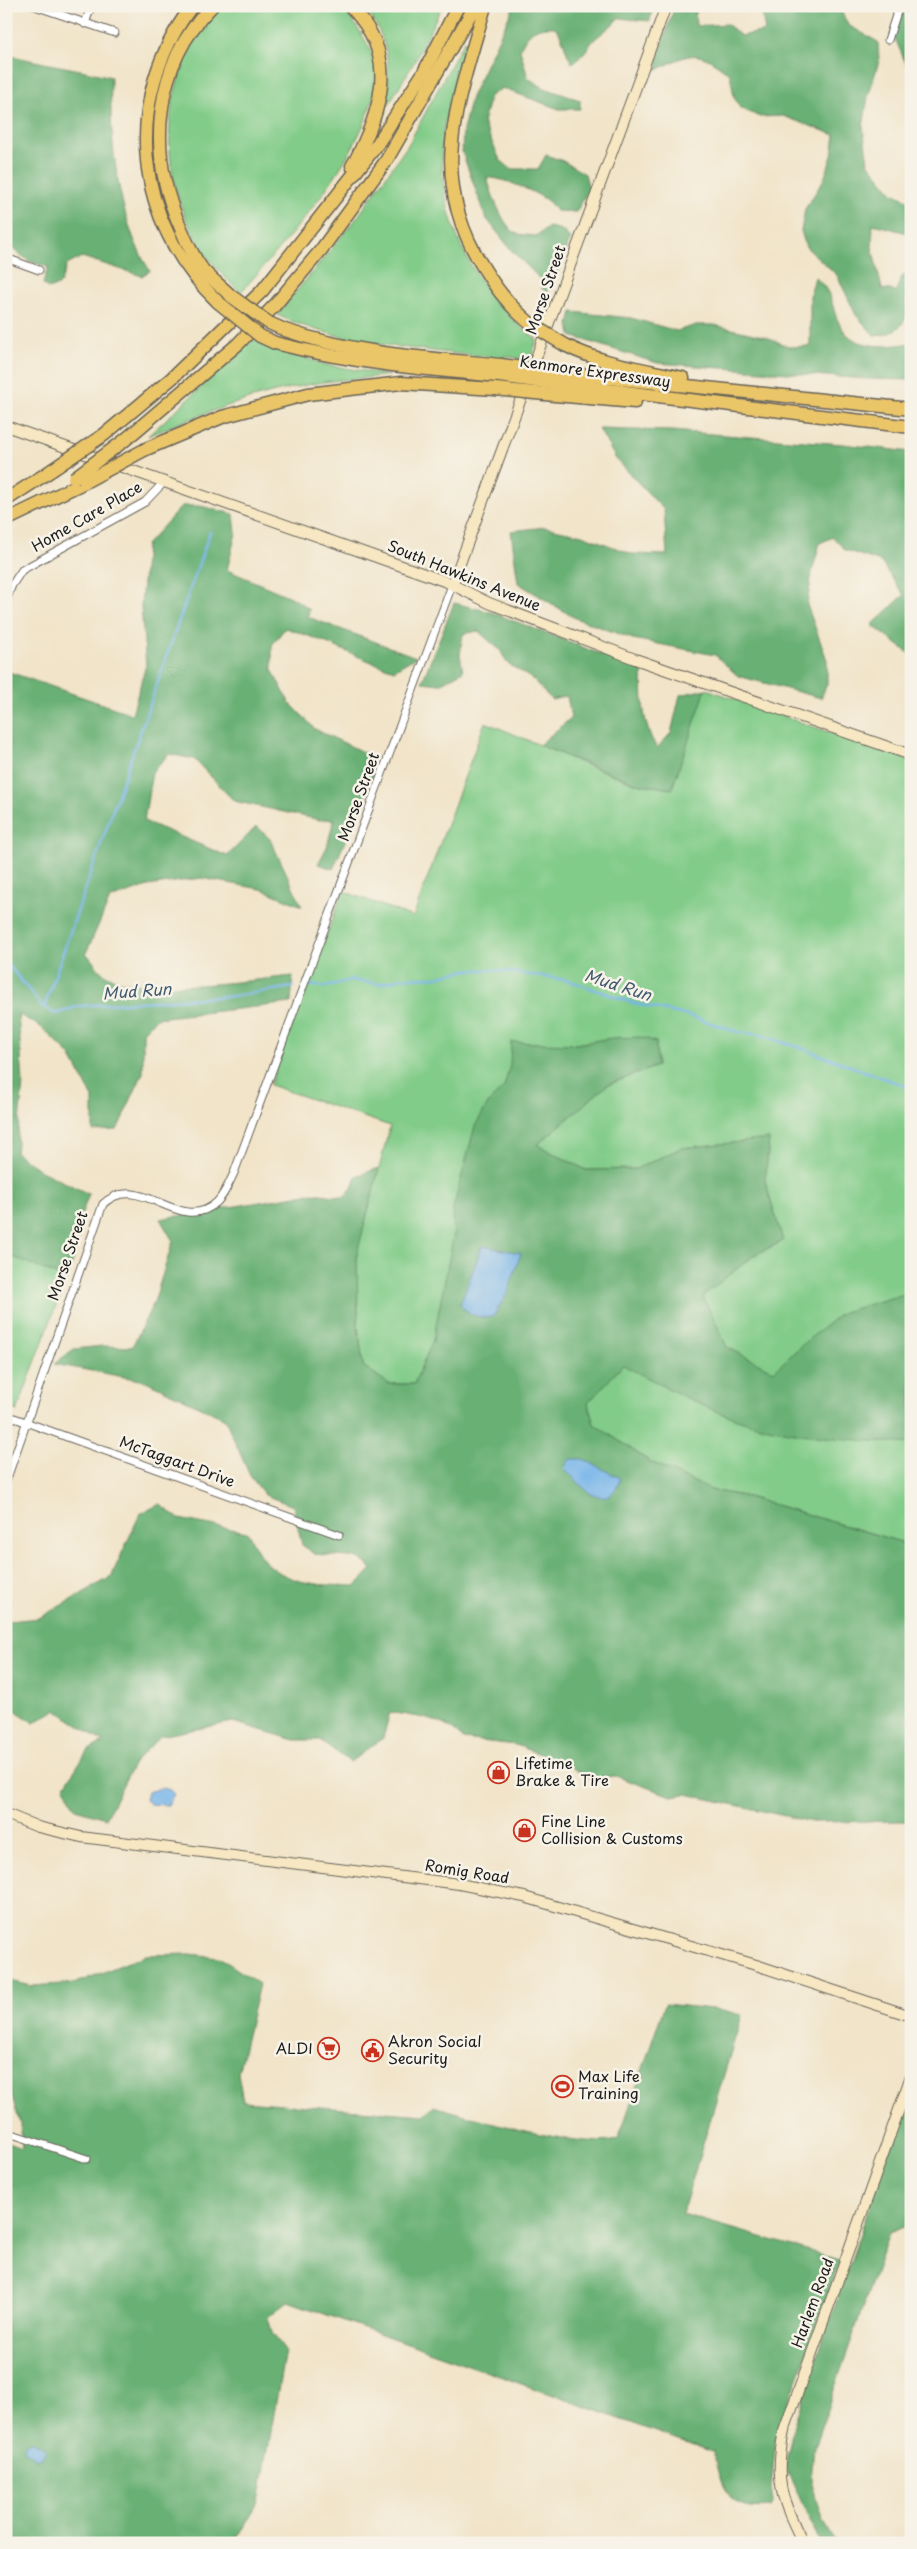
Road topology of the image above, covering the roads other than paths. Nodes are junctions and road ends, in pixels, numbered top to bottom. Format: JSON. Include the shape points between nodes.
{"nodes":[{"id":1,"x":35,"y":6,"type":"edge"},
{"id":2,"x":91,"y":6,"type":"edge"},
{"id":3,"x":192,"y":6,"type":"edge"},
{"id":4,"x":212,"y":6,"type":"edge"},
{"id":5,"x":350,"y":6,"type":"edge"},
{"id":6,"x":458,"y":6,"type":"edge"},
{"id":7,"x":475,"y":6,"type":"edge"},
{"id":8,"x":485,"y":6,"type":"edge"},
{"id":9,"x":666,"y":6,"type":"edge"},
{"id":10,"x":899,"y":6,"type":"edge"},
{"id":11,"x":85,"y":24,"type":"junction"},
{"id":12,"x":114,"y":33,"type":"dead end"},
{"id":13,"x":888,"y":40,"type":"dead end"},
{"id":14,"x":6,"y":258,"type":"edge"},
{"id":15,"x":287,"y":258,"type":"junction"},
{"id":16,"x":40,"y":270,"type":"dead end"},
{"id":17,"x":500,"y":370,"type":"junction"},
{"id":18,"x":558,"y":384,"type":"junction"},
{"id":19,"x":742,"y":390,"type":"junction"},
{"id":20,"x":911,"y":409,"type":"edge"},
{"id":21,"x":6,"y":426,"type":"edge"},
{"id":22,"x":911,"y":427,"type":"edge"},
{"id":23,"x":80,"y":480,"type":"junction"},
{"id":24,"x":165,"y":481,"type":"junction"},
{"id":25,"x":6,"y":500,"type":"edge"},
{"id":26,"x":9,"y":519,"type":"edge"},
{"id":27,"x":452,"y":585,"type":"junction"},
{"id":28,"x":6,"y":600,"type":"edge"},
{"id":29,"x":911,"y":755,"type":"edge"},
{"id":30,"x":6,"y":1415,"type":"edge"},
{"id":31,"x":26,"y":1422,"type":"junction"},
{"id":32,"x":6,"y":1481,"type":"edge"},
{"id":33,"x":339,"y":1535,"type":"dead end"},
{"id":34,"x":6,"y":1814,"type":"edge"},
{"id":35,"x":911,"y":2016,"type":"edge"},
{"id":36,"x":911,"y":2076,"type":"edge"},
{"id":37,"x":6,"y":2132,"type":"edge"},
{"id":38,"x":87,"y":2159,"type":"dead end"},
{"id":39,"x":803,"y":2543,"type":"edge"}],
"edges":[{"from":1,"to":11,"type":"street"},
{"from":2,"to":11,"type":"street"},
{"from":3,"to":17,"type":"highway","name":"Kenmore Expressway","bridge":true,"via":[[174,34],[158,70],[146,127],[146,154],[149,181],[166,235],[198,283],[260,336],[276,343],[379,365]]},
{"from":4,"to":17,"type":"highway","bridge":true,"via":[[184,40],[161,107],[158,137],[162,174],[172,208],[203,270],[231,296],[269,323],[314,340]]},
{"from":5,"to":15,"type":"highway","via":[[370,32],[382,62],[383,80],[377,112],[359,156]]},
{"from":6,"to":15,"type":"highway","via":[[424,72],[376,146]]},
{"from":7,"to":23,"type":"highway","bridge":true,"via":[[386,161],[275,305],[238,344]]},
{"from":8,"to":19,"type":"highway","bridge":true,"via":[[454,121],[451,152],[453,190],[460,220],[472,249],[502,295],[532,325],[577,352]]},
{"from":9,"to":27,"type":"street","name":"Morse Street"},
{"from":10,"to":13,"type":"street"},
{"from":11,"to":12,"type":"street"},
{"from":14,"to":16,"type":"street"},
{"from":15,"to":25,"type":"highway","bridge":true,"via":[[262,291],[194,358],[105,434]]},
{"from":17,"to":18,"type":"highway","name":"Kenmore Expressway","bridge":true},
{"from":18,"to":19,"type":"highway"},
{"from":18,"to":22,"type":"highway"},
{"from":18,"to":23,"type":"highway","bridge":true,"via":[[495,388],[401,383],[308,394],[222,417]]},
{"from":19,"to":20,"type":"highway"},
{"from":21,"to":24,"type":"street","name":"South Hawkins Avenue"},
{"from":23,"to":26,"type":"highway"},
{"from":24,"to":27,"type":"street","name":"South Hawkins Avenue"},
{"from":24,"to":28,"type":"street","name":"Home Care Place","via":[[145,502],[22,570]]},
{"from":27,"to":29,"type":"street","name":"South Hawkins Avenue","via":[[489,603],[635,659]]},
{"from":27,"to":31,"type":"street","name":"Morse Street","via":[[234,1173],[218,1202],[199,1213],[177,1210],[132,1193],[118,1195],[103,1204]]},
{"from":30,"to":31,"type":"street","name":"McTaggart Drive"},
{"from":31,"to":32,"type":"street","name":"Morse Street"},
{"from":31,"to":33,"type":"street","name":"McTaggart Drive"},
{"from":34,"to":35,"type":"street","name":"Romig Road","via":[[38,1827],[81,1837],[459,1884],[524,1897],[756,1965]]},
{"from":36,"to":39,"type":"street","name":"Harlem Road","via":[[784,2431],[778,2477]]},
{"from":37,"to":38,"type":"street"}]}
